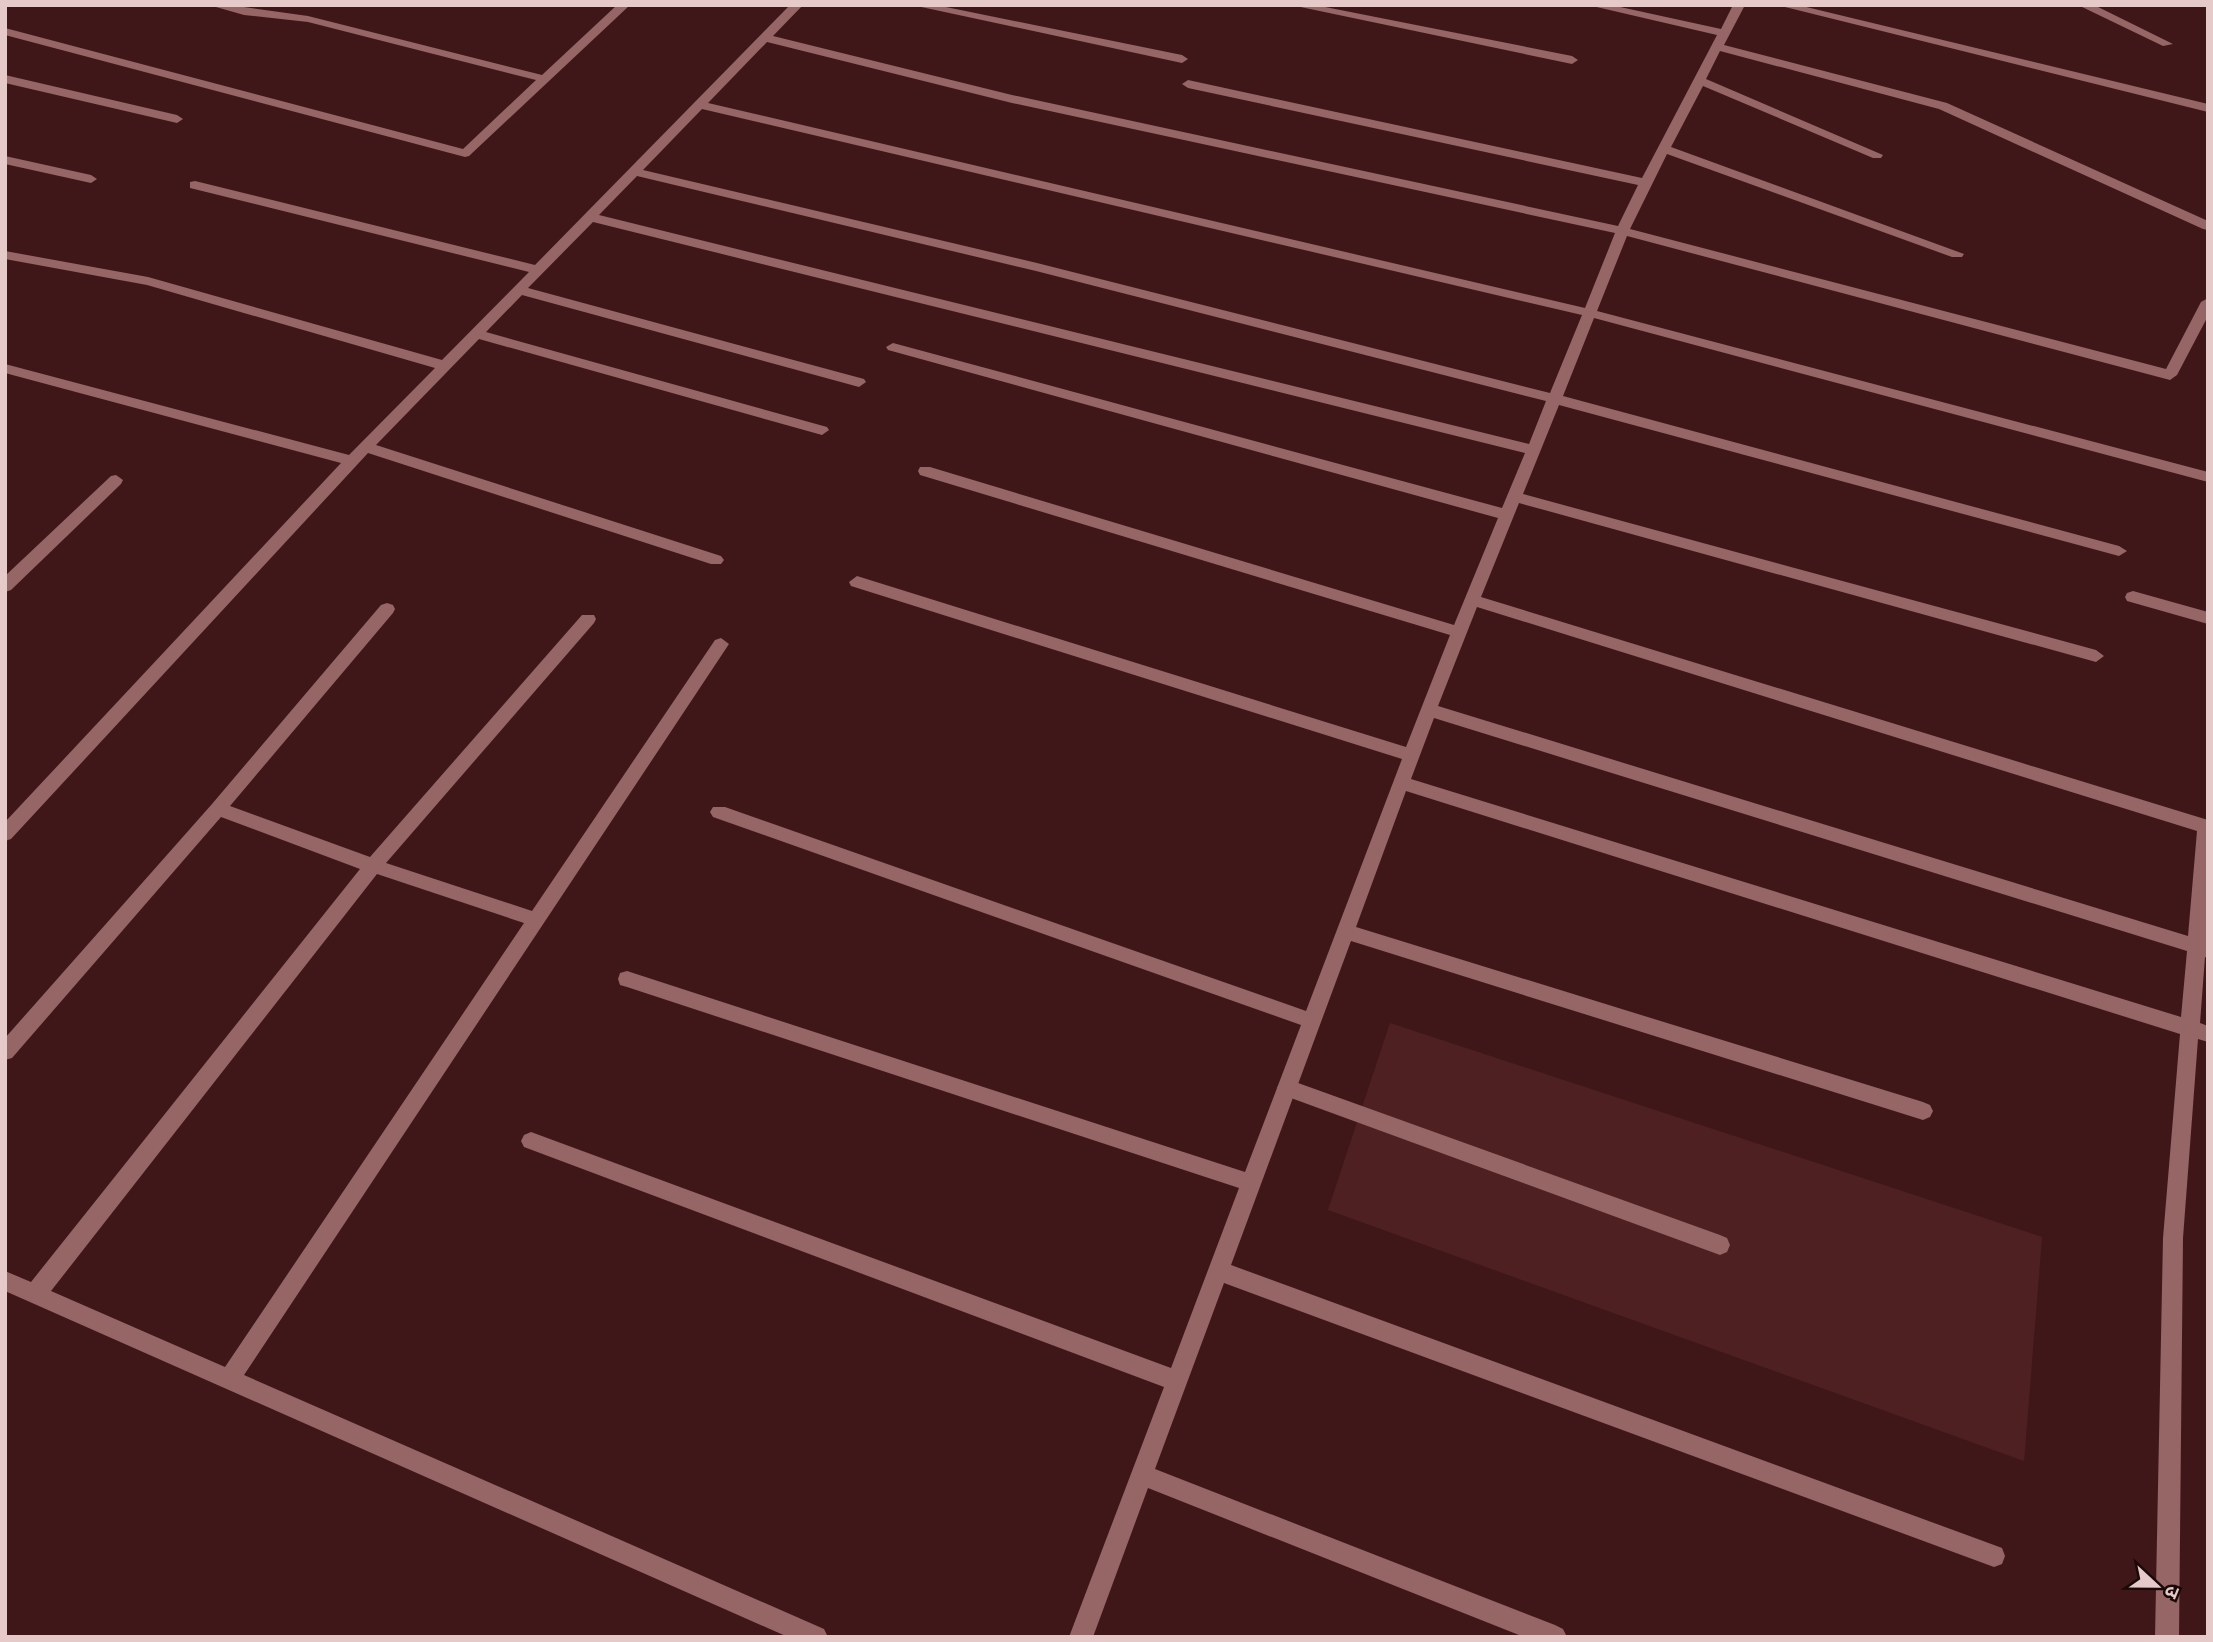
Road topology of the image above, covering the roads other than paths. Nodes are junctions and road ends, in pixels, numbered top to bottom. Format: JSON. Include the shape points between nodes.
{"nodes":[{"id":1,"x":215,"y":5,"type":"edge"},
{"id":2,"x":624,"y":5,"type":"edge"},
{"id":3,"x":797,"y":5,"type":"edge"},
{"id":4,"x":918,"y":5,"type":"edge"},
{"id":5,"x":1297,"y":5,"type":"edge"},
{"id":6,"x":1594,"y":5,"type":"edge"},
{"id":7,"x":1739,"y":5,"type":"edge"},
{"id":8,"x":1783,"y":5,"type":"edge"},
{"id":9,"x":2084,"y":5,"type":"edge"},
{"id":10,"x":5,"y":31,"type":"edge"},
{"id":11,"x":765,"y":38,"type":"junction"},
{"id":12,"x":1720,"y":40,"type":"junction"},
{"id":13,"x":2167,"y":44,"type":"dead end"},
{"id":14,"x":1182,"y":59,"type":"dead end"},
{"id":15,"x":1573,"y":60,"type":"dead end"},
{"id":16,"x":5,"y":79,"type":"edge"},
{"id":17,"x":545,"y":79,"type":"junction"},
{"id":18,"x":1699,"y":80,"type":"junction"},
{"id":19,"x":1188,"y":84,"type":"dead end"},
{"id":20,"x":699,"y":104,"type":"junction"},
{"id":21,"x":2208,"y":108,"type":"edge"},
{"id":22,"x":177,"y":119,"type":"dead end"},
{"id":23,"x":1664,"y":149,"type":"junction"},
{"id":24,"x":1877,"y":155,"type":"dead end"},
{"id":25,"x":5,"y":160,"type":"edge"},
{"id":26,"x":634,"y":172,"type":"junction"},
{"id":27,"x":91,"y":180,"type":"dead end"},
{"id":28,"x":1646,"y":183,"type":"junction"},
{"id":29,"x":195,"y":185,"type":"dead end"},
{"id":30,"x":590,"y":217,"type":"junction"},
{"id":31,"x":2208,"y":226,"type":"edge"},
{"id":32,"x":1623,"y":232,"type":"junction"},
{"id":33,"x":1957,"y":254,"type":"dead end"},
{"id":34,"x":5,"y":255,"type":"edge"},
{"id":35,"x":538,"y":270,"type":"junction"},
{"id":36,"x":519,"y":290,"type":"junction"},
{"id":37,"x":2208,"y":302,"type":"edge"},
{"id":38,"x":1590,"y":313,"type":"junction"},
{"id":39,"x":476,"y":334,"type":"junction"},
{"id":40,"x":893,"y":346,"type":"dead end"},
{"id":41,"x":445,"y":366,"type":"junction"},
{"id":42,"x":5,"y":368,"type":"edge"},
{"id":43,"x":859,"y":382,"type":"dead end"},
{"id":44,"x":1555,"y":399,"type":"junction"},
{"id":45,"x":822,"y":430,"type":"dead end"},
{"id":46,"x":366,"y":447,"type":"junction"},
{"id":47,"x":1534,"y":450,"type":"junction"},
{"id":48,"x":352,"y":461,"type":"junction"},
{"id":49,"x":925,"y":471,"type":"dead end"},
{"id":50,"x":2208,"y":477,"type":"edge"},
{"id":51,"x":116,"y":480,"type":"dead end"},
{"id":52,"x":1515,"y":497,"type":"junction"},
{"id":53,"x":1508,"y":515,"type":"junction"},
{"id":54,"x":2119,"y":551,"type":"dead end"},
{"id":55,"x":716,"y":560,"type":"dead end"},
{"id":56,"x":857,"y":582,"type":"dead end"},
{"id":57,"x":5,"y":586,"type":"edge"},
{"id":58,"x":2133,"y":597,"type":"dead end"},
{"id":59,"x":1472,"y":600,"type":"junction"},
{"id":60,"x":387,"y":609,"type":"dead end"},
{"id":61,"x":2208,"y":618,"type":"edge"},
{"id":62,"x":588,"y":619,"type":"dead end"},
{"id":63,"x":1459,"y":632,"type":"junction"},
{"id":64,"x":721,"y":644,"type":"dead end"},
{"id":65,"x":2096,"y":656,"type":"dead end"},
{"id":66,"x":1429,"y":710,"type":"junction"},
{"id":67,"x":1411,"y":755,"type":"junction"},
{"id":68,"x":1401,"y":783,"type":"junction"},
{"id":69,"x":218,"y":810,"type":"junction"},
{"id":70,"x":719,"y":812,"type":"dead end"},
{"id":71,"x":2207,"y":827,"type":"edge"},
{"id":72,"x":5,"y":834,"type":"edge"},
{"id":73,"x":373,"y":866,"type":"junction"},
{"id":74,"x":537,"y":920,"type":"junction"},
{"id":75,"x":1345,"y":931,"type":"junction"},
{"id":76,"x":2202,"y":948,"type":"edge"},
{"id":77,"x":627,"y":979,"type":"dead end"},
{"id":78,"x":1311,"y":1021,"type":"junction"},
{"id":79,"x":2199,"y":1031,"type":"edge"},
{"id":80,"x":5,"y":1052,"type":"edge"},
{"id":81,"x":1287,"y":1088,"type":"junction"},
{"id":82,"x":1923,"y":1111,"type":"dead end"},
{"id":83,"x":531,"y":1141,"type":"dead end"},
{"id":84,"x":1251,"y":1183,"type":"junction"},
{"id":85,"x":1720,"y":1245,"type":"dead end"},
{"id":86,"x":1219,"y":1271,"type":"junction"},
{"id":87,"x":5,"y":1281,"type":"edge"},
{"id":88,"x":35,"y":1294,"type":"junction"},
{"id":89,"x":229,"y":1379,"type":"junction"},
{"id":90,"x":1177,"y":1381,"type":"junction"},
{"id":91,"x":1142,"y":1475,"type":"junction"},
{"id":92,"x":1994,"y":1556,"type":"dead end"},
{"id":93,"x":816,"y":1637,"type":"edge"},
{"id":94,"x":1081,"y":1637,"type":"edge"},
{"id":95,"x":1555,"y":1637,"type":"edge"},
{"id":96,"x":2167,"y":1637,"type":"edge"}],
"edges":[{"from":1,"to":17,"type":"street","via":[[307,19]]},
{"from":2,"to":17,"type":"street"},
{"from":3,"to":11,"type":"street"},
{"from":4,"to":14,"type":"street"},
{"from":5,"to":15,"type":"street"},
{"from":6,"to":12,"type":"street"},
{"from":7,"to":12,"type":"street"},
{"from":8,"to":21,"type":"street"},
{"from":9,"to":13,"type":"street"},
{"from":10,"to":17,"type":"street","via":[[465,153]]},
{"from":11,"to":20,"type":"street"},
{"from":11,"to":32,"type":"street","via":[[1012,99]]},
{"from":12,"to":18,"type":"street"},
{"from":12,"to":31,"type":"street","via":[[1943,106]]},
{"from":16,"to":22,"type":"street"},
{"from":18,"to":23,"type":"street"},
{"from":18,"to":24,"type":"street"},
{"from":19,"to":28,"type":"street"},
{"from":20,"to":26,"type":"street"},
{"from":20,"to":38,"type":"street"},
{"from":23,"to":28,"type":"street"},
{"from":23,"to":33,"type":"street"},
{"from":25,"to":27,"type":"street"},
{"from":26,"to":30,"type":"street"},
{"from":26,"to":44,"type":"street","via":[[1037,267]]},
{"from":28,"to":32,"type":"street"},
{"from":29,"to":35,"type":"street"},
{"from":30,"to":35,"type":"street"},
{"from":30,"to":47,"type":"street"},
{"from":32,"to":37,"type":"street","via":[[2169,374]]},
{"from":32,"to":38,"type":"street"},
{"from":34,"to":41,"type":"street","via":[[148,281]]},
{"from":35,"to":36,"type":"street"},
{"from":36,"to":39,"type":"street"},
{"from":36,"to":43,"type":"street"},
{"from":38,"to":44,"type":"street"},
{"from":38,"to":50,"type":"street"},
{"from":39,"to":41,"type":"street"},
{"from":39,"to":45,"type":"street"},
{"from":40,"to":53,"type":"street"},
{"from":41,"to":46,"type":"street"},
{"from":42,"to":48,"type":"street"},
{"from":44,"to":47,"type":"street"},
{"from":44,"to":54,"type":"street"},
{"from":46,"to":48,"type":"street"},
{"from":46,"to":55,"type":"street"},
{"from":47,"to":52,"type":"street"},
{"from":48,"to":72,"type":"street"},
{"from":49,"to":63,"type":"street"},
{"from":51,"to":57,"type":"street"},
{"from":52,"to":53,"type":"street"},
{"from":52,"to":65,"type":"street"},
{"from":53,"to":59,"type":"street"},
{"from":56,"to":67,"type":"street"},
{"from":58,"to":61,"type":"street"},
{"from":59,"to":63,"type":"street"},
{"from":59,"to":71,"type":"street"},
{"from":60,"to":69,"type":"street"},
{"from":62,"to":73,"type":"street"},
{"from":63,"to":66,"type":"street"},
{"from":64,"to":74,"type":"street"},
{"from":66,"to":67,"type":"street"},
{"from":66,"to":76,"type":"street"},
{"from":67,"to":68,"type":"street"},
{"from":68,"to":75,"type":"street"},
{"from":68,"to":79,"type":"street"},
{"from":69,"to":73,"type":"street"},
{"from":69,"to":80,"type":"street"},
{"from":70,"to":78,"type":"street"},
{"from":71,"to":76,"type":"street"},
{"from":73,"to":74,"type":"street"},
{"from":73,"to":88,"type":"street"},
{"from":74,"to":89,"type":"street"},
{"from":75,"to":78,"type":"street"},
{"from":75,"to":82,"type":"street"},
{"from":76,"to":79,"type":"street"},
{"from":77,"to":84,"type":"street"},
{"from":78,"to":81,"type":"street"},
{"from":79,"to":96,"type":"street","via":[[2173,1238]]},
{"from":81,"to":84,"type":"street"},
{"from":81,"to":85,"type":"street"},
{"from":83,"to":90,"type":"street"},
{"from":84,"to":86,"type":"street"},
{"from":86,"to":90,"type":"street"},
{"from":86,"to":92,"type":"street"},
{"from":87,"to":88,"type":"street"},
{"from":88,"to":89,"type":"street"},
{"from":89,"to":93,"type":"street"},
{"from":90,"to":91,"type":"street"},
{"from":91,"to":94,"type":"street"},
{"from":91,"to":95,"type":"street"}]}
